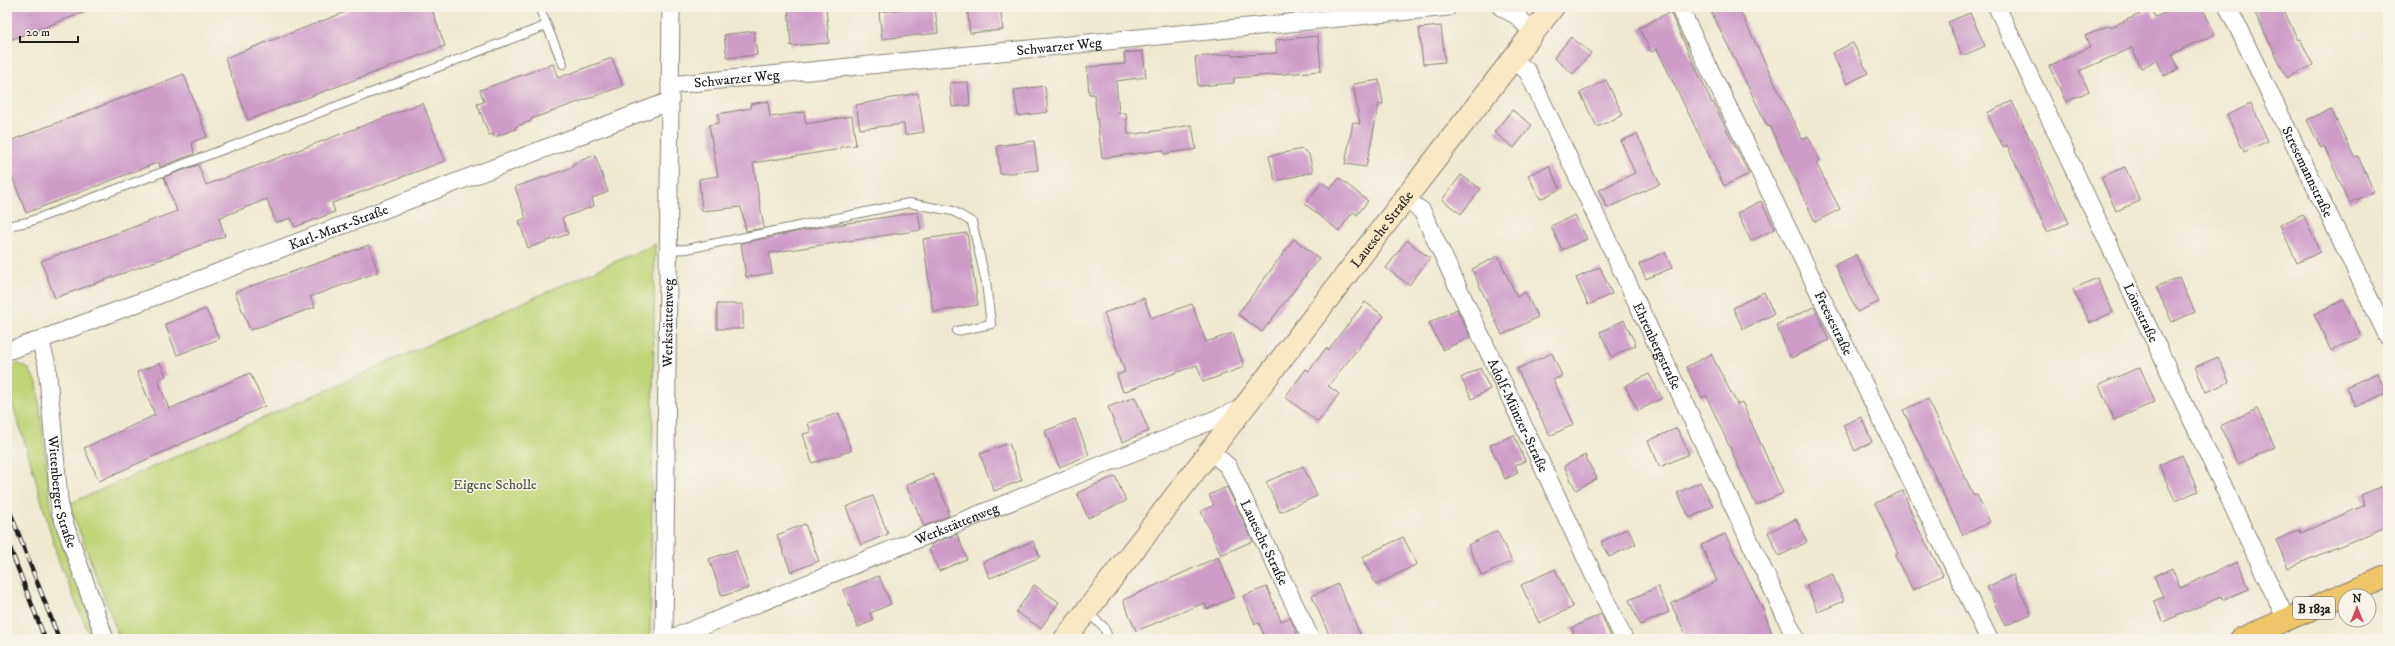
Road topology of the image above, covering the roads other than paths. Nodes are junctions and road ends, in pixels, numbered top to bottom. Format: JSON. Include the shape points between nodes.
{"nodes":[{"id":1,"x":539,"y":7,"type":"edge"},
{"id":2,"x":671,"y":7,"type":"edge"},
{"id":3,"x":1448,"y":7,"type":"edge"},
{"id":4,"x":1501,"y":7,"type":"edge"},
{"id":5,"x":1553,"y":7,"type":"edge"},
{"id":6,"x":1679,"y":7,"type":"edge"},
{"id":7,"x":1997,"y":7,"type":"edge"},
{"id":8,"x":2228,"y":7,"type":"edge"},
{"id":9,"x":545,"y":26,"type":"junction"},
{"id":10,"x":1532,"y":32,"type":"junction"},
{"id":11,"x":1512,"y":58,"type":"junction"},
{"id":12,"x":563,"y":64,"type":"dead end"},
{"id":13,"x":670,"y":93,"type":"junction"},
{"id":14,"x":1404,"y":198,"type":"junction"},
{"id":15,"x":7,"y":226,"type":"edge"},
{"id":16,"x":668,"y":250,"type":"junction"},
{"id":17,"x":956,"y":330,"type":"dead end"},
{"id":18,"x":2388,"y":337,"type":"edge"},
{"id":19,"x":40,"y":340,"type":"junction"},
{"id":20,"x":7,"y":351,"type":"edge"},
{"id":21,"x":1243,"y":408,"type":"junction"},
{"id":22,"x":1210,"y":451,"type":"junction"},
{"id":23,"x":2388,"y":576,"type":"edge"},
{"id":24,"x":1086,"y":612,"type":"junction"},
{"id":25,"x":2286,"y":620,"type":"junction"},
{"id":26,"x":106,"y":639,"type":"edge"},
{"id":27,"x":664,"y":639,"type":"edge"},
{"id":28,"x":670,"y":639,"type":"edge"},
{"id":29,"x":1065,"y":639,"type":"edge"},
{"id":30,"x":1109,"y":639,"type":"edge"},
{"id":31,"x":1311,"y":639,"type":"edge"},
{"id":32,"x":1624,"y":639,"type":"edge"},
{"id":33,"x":1796,"y":639,"type":"edge"},
{"id":34,"x":1990,"y":639,"type":"edge"},
{"id":35,"x":2241,"y":639,"type":"edge"}],
"edges":[{"from":1,"to":9,"type":"lane"},
{"from":2,"to":13,"type":"street","name":"Werkstättenweg"},
{"from":3,"to":13,"type":"street","name":"Schwarzer Weg"},
{"from":4,"to":10,"type":"street","via":[[1517,16]]},
{"from":5,"to":10,"type":"street","name":"Lauesche Straße"},
{"from":6,"to":34,"type":"street","name":"Freesestraße"},
{"from":7,"to":25,"type":"street","name":"Lönsstraße"},
{"from":8,"to":18,"type":"street","name":"Stresemannstraße"},
{"from":9,"to":12,"type":"lane"},
{"from":9,"to":15,"type":"lane","via":[[185,164],[28,222]]},
{"from":10,"to":11,"type":"street","name":"Lauesche Straße"},
{"from":11,"to":14,"type":"street","name":"Lauesche Straße"},
{"from":11,"to":33,"type":"street","name":"Ehrenbergstraße","via":[[1528,72]]},
{"from":13,"to":16,"type":"street","name":"Werkstättenweg"},
{"from":13,"to":19,"type":"street","name":"Karl-Marx-Straße"},
{"from":14,"to":21,"type":"street","name":"Lauesche Straße"},
{"from":14,"to":32,"type":"street","name":"Adolf-Münzer-Straße","via":[[1422,211]]},
{"from":16,"to":17,"type":"lane","via":[[695,247],[909,203],[953,211],[972,222],[986,282],[991,324]]},
{"from":16,"to":27,"type":"street","name":"Werkstättenweg"},
{"from":19,"to":20,"type":"street","name":"Karl-Marx-Straße"},
{"from":19,"to":26,"type":"street","name":"Wittenberger Straße","via":[[47,365],[60,511]]},
{"from":21,"to":22,"type":"street","name":"Lauesche Straße"},
{"from":21,"to":28,"type":"street","name":"Werkstättenweg"},
{"from":22,"to":24,"type":"street","name":"Lauesche Straße"},
{"from":22,"to":31,"type":"street","name":"Lauesche Straße","via":[[1228,466]]},
{"from":23,"to":25,"type":"main road","number":"B 183a"},
{"from":24,"to":29,"type":"street","name":"Lauesche Straße"},
{"from":24,"to":30,"type":"lane","via":[[1103,626]]},
{"from":25,"to":35,"type":"main road","number":"B 183a"}]}
